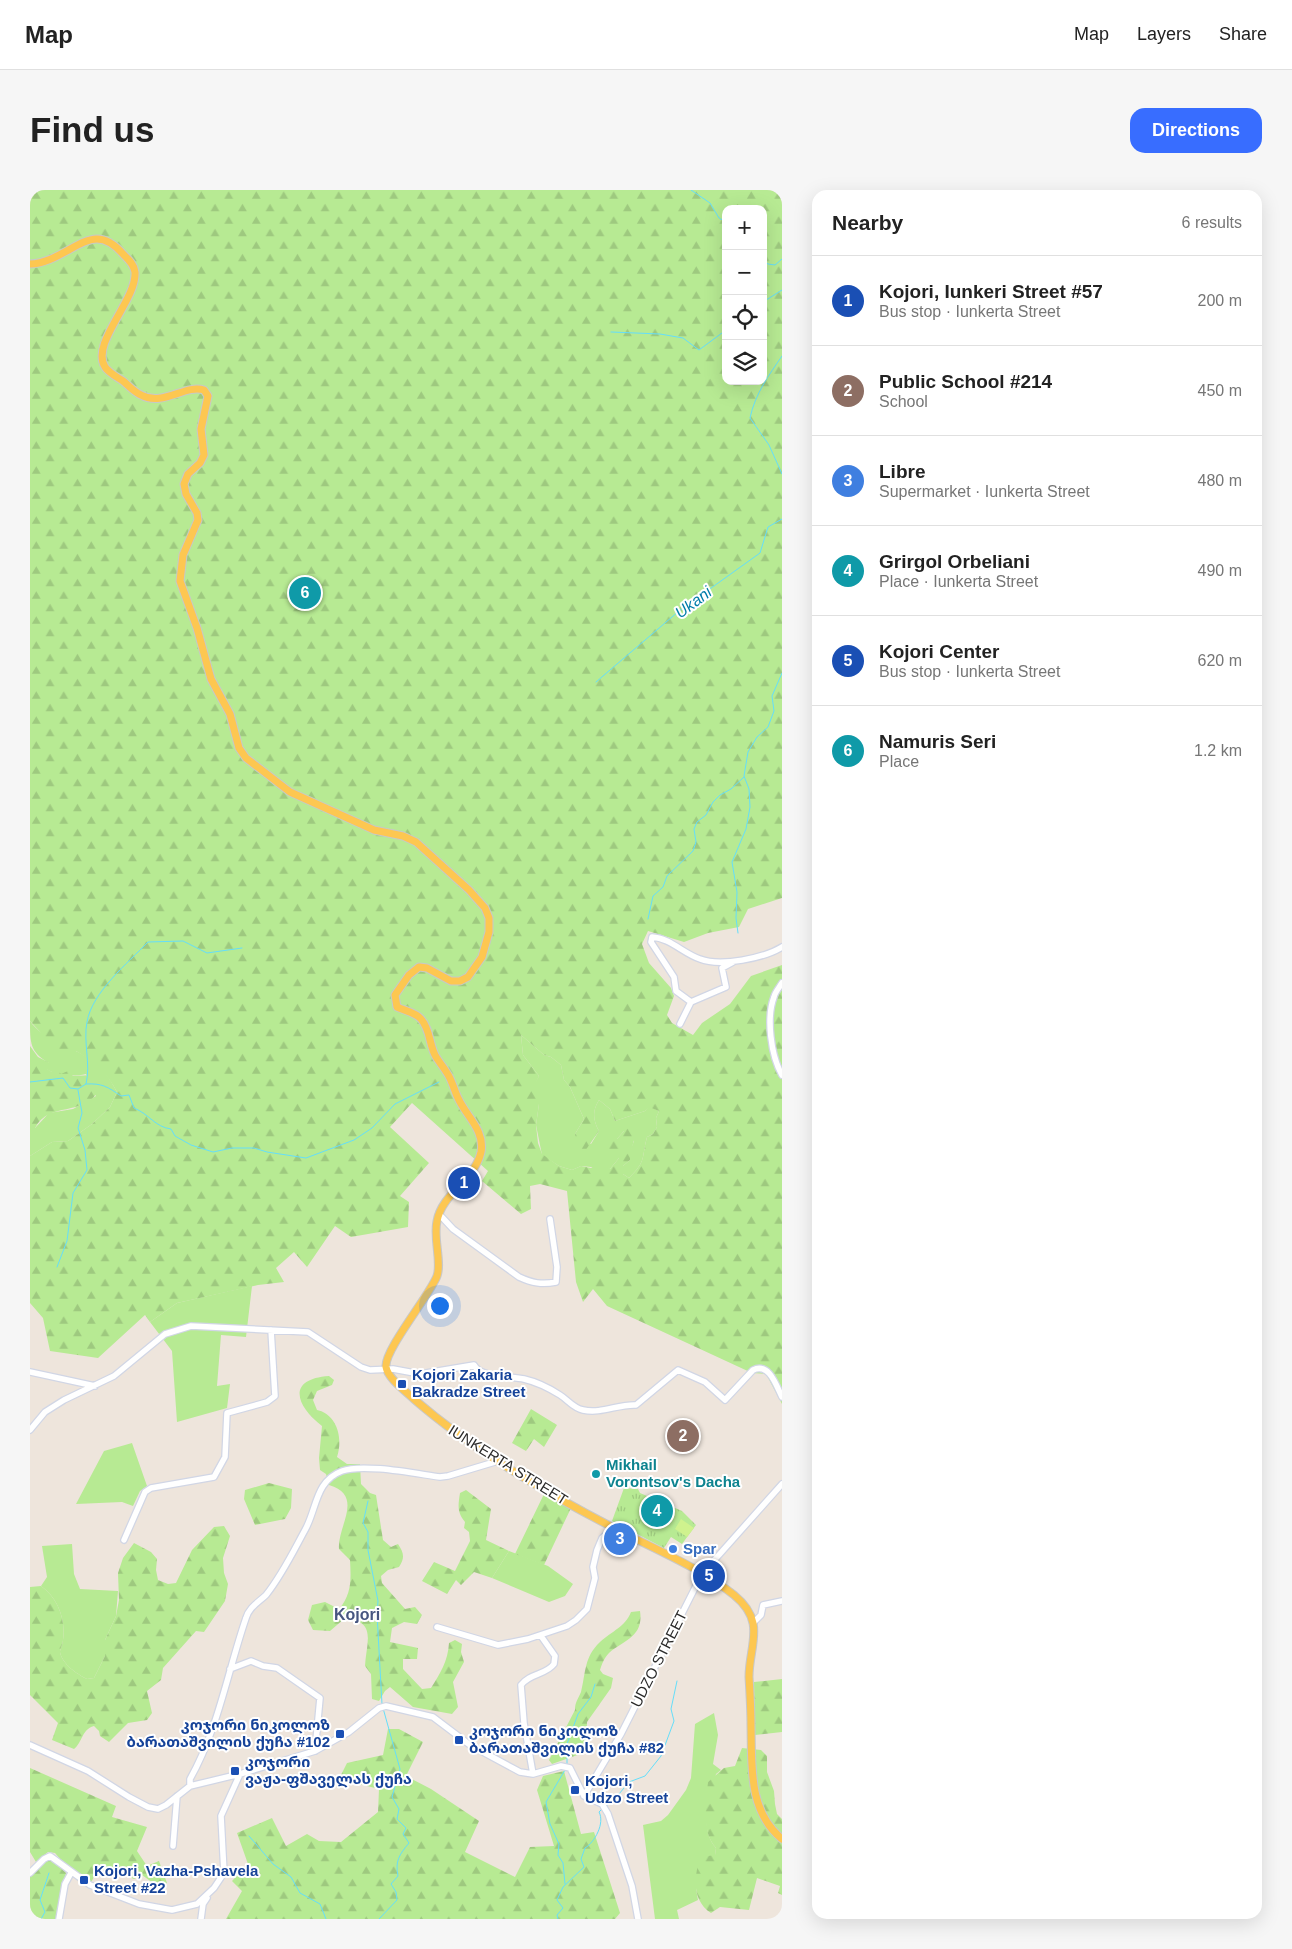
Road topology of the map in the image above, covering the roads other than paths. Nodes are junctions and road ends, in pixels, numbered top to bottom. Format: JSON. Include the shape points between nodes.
{"nodes":[{"id":1,"x":30,"y":264,"type":"edge"},
{"id":2,"x":782,"y":947,"type":"edge"},
{"id":3,"x":736,"y":961,"type":"junction"},
{"id":4,"x":782,"y":983,"type":"edge"},
{"id":5,"x":691,"y":1002,"type":"junction"},
{"id":6,"x":680,"y":1024,"type":"dead end"},
{"id":7,"x":782,"y":1075,"type":"edge"},
{"id":8,"x":439,"y":1214,"type":"junction"},
{"id":9,"x":550,"y":1219,"type":"dead end"},
{"id":10,"x":271,"y":1330,"type":"junction"},
{"id":11,"x":386,"y":1369,"type":"junction"},
{"id":12,"x":30,"y":1372,"type":"edge"},
{"id":13,"x":95,"y":1386,"type":"junction"},
{"id":14,"x":782,"y":1397,"type":"edge"},
{"id":15,"x":30,"y":1430,"type":"edge"},
{"id":16,"x":498,"y":1461,"type":"junction"},
{"id":17,"x":782,"y":1484,"type":"edge"},
{"id":18,"x":777,"y":1490,"type":"junction"},
{"id":19,"x":782,"y":1495,"type":"edge"},
{"id":20,"x":614,"y":1528,"type":"junction"},
{"id":21,"x":124,"y":1540,"type":"dead end"},
{"id":22,"x":702,"y":1574,"type":"junction"},
{"id":23,"x":782,"y":1601,"type":"edge"},
{"id":24,"x":753,"y":1623,"type":"junction"},
{"id":25,"x":437,"y":1627,"type":"dead end"},
{"id":26,"x":540,"y":1636,"type":"junction"},
{"id":27,"x":230,"y":1669,"type":"junction"},
{"id":28,"x":30,"y":1745,"type":"edge"},
{"id":29,"x":315,"y":1752,"type":"junction"},
{"id":30,"x":240,"y":1774,"type":"junction"},
{"id":31,"x":533,"y":1774,"type":"junction"},
{"id":32,"x":190,"y":1786,"type":"junction"},
{"id":33,"x":177,"y":1796,"type":"junction"},
{"id":34,"x":584,"y":1796,"type":"junction"},
{"id":35,"x":782,"y":1839,"type":"edge"},
{"id":36,"x":173,"y":1846,"type":"dead end"},
{"id":37,"x":30,"y":1873,"type":"edge"},
{"id":38,"x":71,"y":1873,"type":"junction"},
{"id":39,"x":214,"y":1888,"type":"junction"},
{"id":40,"x":59,"y":1919,"type":"edge"},
{"id":41,"x":201,"y":1919,"type":"edge"},
{"id":42,"x":638,"y":1919,"type":"edge"}],
"edges":[{"from":1,"to":8,"type":"main road","via":[[54,259],[92,239],[104,240],[114,246],[132,263],[135,273],[122,310],[104,343],[104,366],[145,397],[166,398],[197,389],[204,390],[208,396],[201,428],[204,455],[184,484],[198,520],[183,555],[180,581],[211,679],[230,714],[242,752],[269,778],[299,797],[374,830],[416,842],[469,890],[488,913],[490,925],[484,950],[476,969],[468,977],[451,981],[427,968],[419,968],[402,984],[394,1000],[397,1007],[413,1013],[425,1024],[434,1054],[450,1077],[480,1136],[481,1152],[476,1163],[446,1200]]},
{"from":2,"to":3,"type":"street","via":[[762,956]]},
{"from":3,"to":5,"type":"street","via":[[722,968],[726,987]]},
{"from":3,"to":5,"type":"street","via":[[700,959],[679,946],[652,937],[650,942],[674,977],[676,991]]},
{"from":4,"to":7,"type":"street","via":[[774,997],[771,1026],[775,1063]]},
{"from":5,"to":6,"type":"street"},
{"from":8,"to":9,"type":"street","via":[[453,1229],[519,1277],[544,1284],[556,1282]]},
{"from":8,"to":11,"type":"main road","via":[[435,1232],[438,1274],[393,1351]]},
{"from":10,"to":11,"type":"street","via":[[312,1333],[361,1367]]},
{"from":10,"to":13,"type":"street","via":[[216,1326],[177,1328],[141,1352],[114,1376]]},
{"from":10,"to":21,"type":"street","via":[[275,1396],[267,1402],[227,1413],[225,1457],[214,1477],[151,1488],[145,1492]]},
{"from":11,"to":14,"type":"street","via":[[420,1374],[474,1365],[486,1374],[537,1383],[577,1408],[600,1411],[626,1404],[636,1405],[678,1370],[705,1382],[724,1400],[758,1368],[765,1369],[773,1378]]},
{"from":11,"to":16,"type":"main road","name":"IUNKERTA STREET","via":[[449,1429]]},
{"from":12,"to":13,"type":"street"},
{"from":13,"to":15,"type":"street","via":[[45,1412]]},
{"from":16,"to":20,"type":"main road","name":"IUNKERTA STREET"},
{"from":16,"to":27,"type":"street","via":[[440,1477],[388,1469],[352,1469],[342,1471],[329,1480],[319,1491],[308,1524],[285,1566],[248,1613]]},
{"from":17,"to":18,"type":"street","name":"UDZO STREET"},
{"from":18,"to":19,"type":"street"},
{"from":18,"to":22,"type":"street","name":"UDZO STREET"},
{"from":20,"to":22,"type":"main road","name":"IUNKERTA STREET"},
{"from":20,"to":26,"type":"street","via":[[602,1538],[597,1550],[593,1567],[595,1578],[586,1609],[568,1626]]},
{"from":22,"to":24,"type":"main road","name":"IUNKERTA STREET","via":[[746,1606]]},
{"from":22,"to":34,"type":"street","name":"UDZO STREET","via":[[621,1734]]},
{"from":23,"to":24,"type":"street","via":[[763,1605],[761,1615]]},
{"from":24,"to":35,"type":"main road","name":"IUNKERTA STREET","via":[[755,1638],[749,1676],[752,1775],[764,1820]]},
{"from":25,"to":26,"type":"street","via":[[498,1645]]},
{"from":26,"to":31,"type":"street","via":[[555,1656],[554,1664],[521,1684]]},
{"from":27,"to":29,"type":"street","via":[[251,1661],[277,1668],[320,1698]]},
{"from":27,"to":32,"type":"street"},
{"from":28,"to":33,"type":"street","via":[[88,1771],[148,1807],[158,1809]]},
{"from":29,"to":30,"type":"street"},
{"from":29,"to":31,"type":"street","via":[[386,1706],[433,1717],[498,1761],[520,1772]]},
{"from":30,"to":32,"type":"street"},
{"from":30,"to":39,"type":"street","via":[[223,1809],[220,1823],[225,1868]]},
{"from":31,"to":34,"type":"street","via":[[561,1766],[570,1768]]},
{"from":32,"to":33,"type":"street"},
{"from":33,"to":36,"type":"street"},
{"from":34,"to":42,"type":"street","via":[[602,1804],[608,1814],[632,1886]]},
{"from":37,"to":38,"type":"street","via":[[50,1856]]},
{"from":38,"to":39,"type":"street","via":[[105,1892],[162,1909],[197,1904]]},
{"from":38,"to":40,"type":"street","via":[[65,1884]]},
{"from":39,"to":41,"type":"street","via":[[203,1904]]}]}
